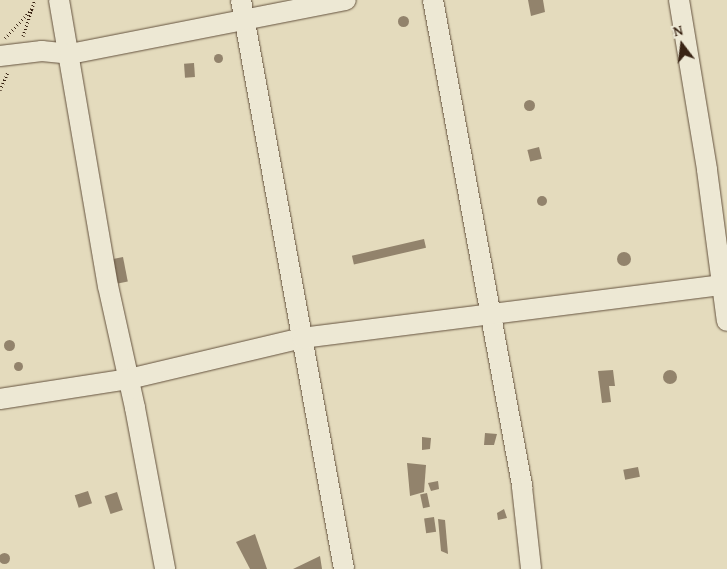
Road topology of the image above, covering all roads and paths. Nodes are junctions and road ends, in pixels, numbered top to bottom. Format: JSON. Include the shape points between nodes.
{"nodes":[{"id":1,"x":59,"y":0,"type":"edge"},
{"id":2,"x":241,"y":0,"type":"edge"},
{"id":3,"x":346,"y":0,"type":"edge"},
{"id":4,"x":433,"y":0,"type":"edge"},
{"id":5,"x":679,"y":0,"type":"edge"},
{"id":6,"x":35,"y":6,"type":"dead end"},
{"id":7,"x":245,"y":21,"type":"junction"},
{"id":8,"x":0,"y":44,"type":"edge"},
{"id":9,"x":70,"y":54,"type":"junction"},
{"id":10,"x":0,"y":56,"type":"edge"},
{"id":11,"x":724,"y":285,"type":"edge"},
{"id":12,"x":492,"y":316,"type":"junction"},
{"id":13,"x":727,"y":321,"type":"edge"},
{"id":14,"x":302,"y":338,"type":"junction"},
{"id":15,"x":129,"y":379,"type":"junction"},
{"id":16,"x":0,"y":399,"type":"edge"},
{"id":17,"x":165,"y":569,"type":"edge"},
{"id":18,"x":344,"y":569,"type":"edge"},
{"id":19,"x":531,"y":569,"type":"edge"}],
"edges":[{"from":1,"to":9,"type":"street"},
{"from":2,"to":7,"type":"street"},
{"from":3,"to":7,"type":"street"},
{"from":4,"to":12,"type":"street"},
{"from":5,"to":11,"type":"street"},
{"from":6,"to":8,"type":"path"},
{"from":7,"to":9,"type":"street"},
{"from":7,"to":14,"type":"street"},
{"from":9,"to":10,"type":"street","via":[[42,51]]},
{"from":9,"to":15,"type":"street","via":[[108,286]]},
{"from":11,"to":12,"type":"street"},
{"from":11,"to":13,"type":"street"},
{"from":12,"to":14,"type":"street"},
{"from":12,"to":19,"type":"street","via":[[522,487]]},
{"from":14,"to":15,"type":"street"},
{"from":14,"to":18,"type":"street"},
{"from":15,"to":16,"type":"street"},
{"from":15,"to":17,"type":"street"}]}
